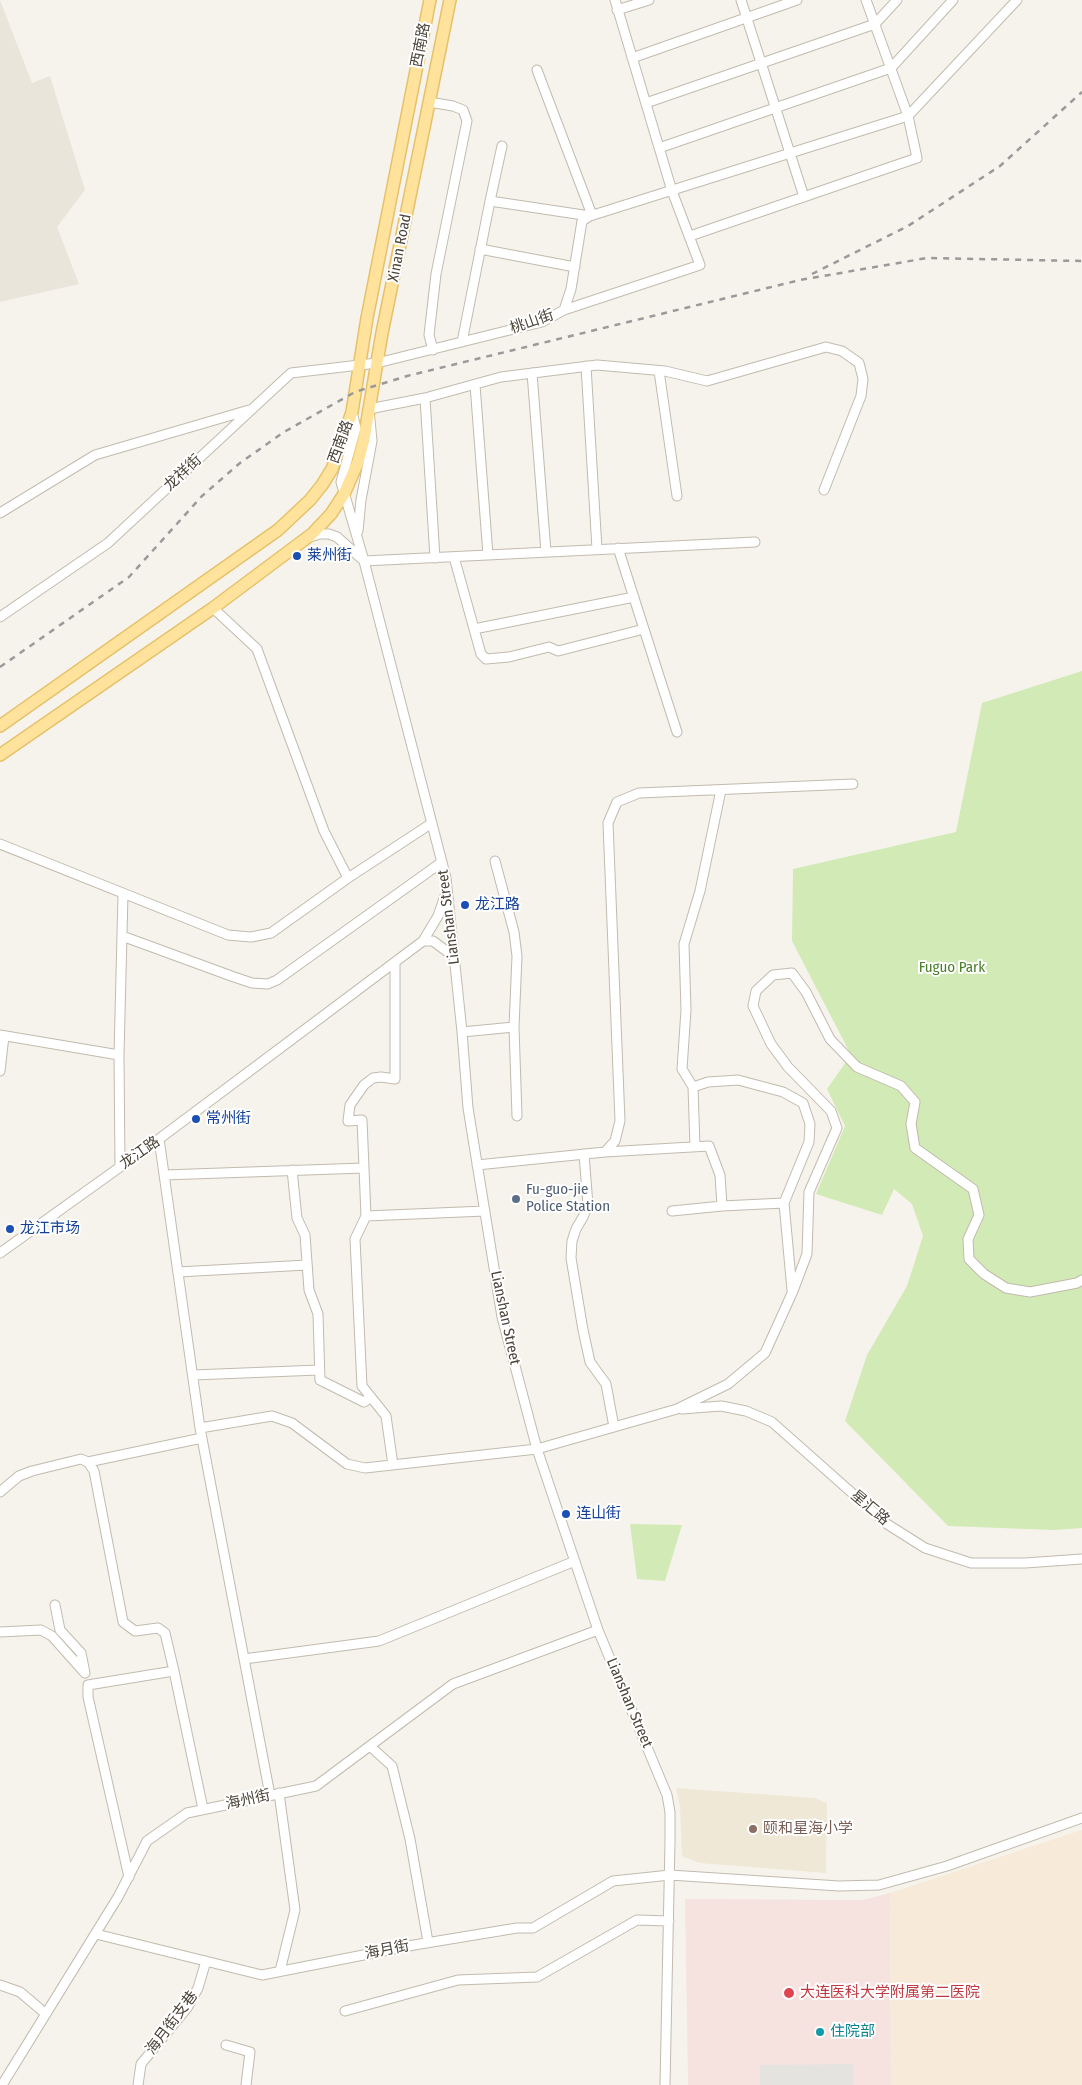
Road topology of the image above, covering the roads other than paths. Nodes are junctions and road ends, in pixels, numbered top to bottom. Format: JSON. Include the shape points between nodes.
{"nodes":[{"id":1,"x":430,"y":0,"type":"edge"},
{"id":2,"x":450,"y":0,"type":"edge"},
{"id":3,"x":615,"y":0,"type":"edge"},
{"id":4,"x":649,"y":0,"type":"edge"},
{"id":5,"x":741,"y":0,"type":"edge"},
{"id":6,"x":797,"y":0,"type":"edge"},
{"id":7,"x":866,"y":0,"type":"edge"},
{"id":8,"x":897,"y":0,"type":"edge"},
{"id":9,"x":953,"y":0,"type":"edge"},
{"id":10,"x":1017,"y":0,"type":"edge"},
{"id":11,"x":617,"y":10,"type":"junction"},
{"id":12,"x":747,"y":18,"type":"junction"},
{"id":13,"x":875,"y":24,"type":"junction"},
{"id":14,"x":632,"y":58,"type":"junction"},
{"id":15,"x":762,"y":63,"type":"junction"},
{"id":16,"x":891,"y":68,"type":"junction"},
{"id":17,"x":537,"y":70,"type":"dead end"},
{"id":18,"x":429,"y":102,"type":"junction"},
{"id":19,"x":646,"y":104,"type":"junction"},
{"id":20,"x":776,"y":107,"type":"junction"},
{"id":21,"x":908,"y":116,"type":"junction"},
{"id":22,"x":502,"y":146,"type":"dead end"},
{"id":23,"x":659,"y":148,"type":"junction"},
{"id":24,"x":790,"y":153,"type":"junction"},
{"id":25,"x":672,"y":191,"type":"junction"},
{"id":26,"x":804,"y":197,"type":"junction"},
{"id":27,"x":490,"y":200,"type":"junction"},
{"id":28,"x":591,"y":216,"type":"junction"},
{"id":29,"x":690,"y":236,"type":"junction"},
{"id":30,"x":480,"y":249,"type":"junction"},
{"id":31,"x":575,"y":267,"type":"junction"},
{"id":32,"x":564,"y":310,"type":"junction"},
{"id":33,"x":462,"y":342,"type":"junction"},
{"id":34,"x":433,"y":350,"type":"junction"},
{"id":35,"x":377,"y":363,"type":"junction"},
{"id":36,"x":361,"y":366,"type":"junction"},
{"id":37,"x":586,"y":366,"type":"junction"},
{"id":38,"x":659,"y":370,"type":"junction"},
{"id":39,"x":532,"y":373,"type":"junction"},
{"id":40,"x":475,"y":385,"type":"junction"},
{"id":41,"x":425,"y":398,"type":"junction"},
{"id":42,"x":252,"y":409,"type":"junction"},
{"id":43,"x":369,"y":409,"type":"junction"},
{"id":44,"x":352,"y":412,"type":"junction"},
{"id":45,"x":824,"y":490,"type":"dead end"},
{"id":46,"x":344,"y":494,"type":"junction"},
{"id":47,"x":677,"y":496,"type":"dead end"},
{"id":48,"x":0,"y":513,"type":"edge"},
{"id":49,"x":308,"y":537,"type":"junction"},
{"id":50,"x":357,"y":538,"type":"junction"},
{"id":51,"x":755,"y":542,"type":"dead end"},
{"id":52,"x":618,"y":548,"type":"junction"},
{"id":53,"x":597,"y":549,"type":"junction"},
{"id":54,"x":546,"y":552,"type":"junction"},
{"id":55,"x":488,"y":555,"type":"junction"},
{"id":56,"x":454,"y":557,"type":"junction"},
{"id":57,"x":435,"y":558,"type":"junction"},
{"id":58,"x":364,"y":562,"type":"junction"},
{"id":59,"x":634,"y":598,"type":"junction"},
{"id":60,"x":213,"y":608,"type":"junction"},
{"id":61,"x":0,"y":617,"type":"edge"},
{"id":62,"x":474,"y":629,"type":"junction"},
{"id":63,"x":644,"y":629,"type":"junction"},
{"id":64,"x":0,"y":726,"type":"edge"},
{"id":65,"x":677,"y":732,"type":"dead end"},
{"id":66,"x":0,"y":755,"type":"edge"},
{"id":67,"x":854,"y":784,"type":"dead end"},
{"id":68,"x":721,"y":790,"type":"junction"},
{"id":69,"x":432,"y":823,"type":"junction"},
{"id":70,"x":0,"y":844,"type":"edge"},
{"id":71,"x":495,"y":861,"type":"dead end"},
{"id":72,"x":442,"y":862,"type":"junction"},
{"id":73,"x":348,"y":878,"type":"junction"},
{"id":74,"x":447,"y":888,"type":"junction"},
{"id":75,"x":123,"y":894,"type":"junction"},
{"id":76,"x":122,"y":936,"type":"junction"},
{"id":77,"x":423,"y":941,"type":"junction"},
{"id":78,"x":453,"y":956,"type":"junction"},
{"id":79,"x":395,"y":962,"type":"junction"},
{"id":80,"x":514,"y":1027,"type":"junction"},
{"id":81,"x":462,"y":1032,"type":"junction"},
{"id":82,"x":2,"y":1035,"type":"edge"},
{"id":83,"x":119,"y":1055,"type":"junction"},
{"id":84,"x":0,"y":1071,"type":"edge"},
{"id":85,"x":693,"y":1087,"type":"junction"},
{"id":86,"x":517,"y":1116,"type":"dead end"},
{"id":87,"x":159,"y":1139,"type":"junction"},
{"id":88,"x":695,"y":1147,"type":"junction"},
{"id":89,"x":605,"y":1152,"type":"junction"},
{"id":90,"x":584,"y":1154,"type":"junction"},
{"id":91,"x":477,"y":1165,"type":"junction"},
{"id":92,"x":120,"y":1166,"type":"junction"},
{"id":93,"x":364,"y":1168,"type":"junction"},
{"id":94,"x":292,"y":1170,"type":"junction"},
{"id":95,"x":164,"y":1175,"type":"junction"},
{"id":96,"x":784,"y":1203,"type":"junction"},
{"id":97,"x":722,"y":1206,"type":"junction"},
{"id":98,"x":485,"y":1211,"type":"junction"},
{"id":99,"x":672,"y":1211,"type":"dead end"},
{"id":100,"x":366,"y":1216,"type":"junction"},
{"id":101,"x":0,"y":1253,"type":"edge"},
{"id":102,"x":307,"y":1265,"type":"junction"},
{"id":103,"x":178,"y":1272,"type":"junction"},
{"id":104,"x":1082,"y":1280,"type":"edge"},
{"id":105,"x":793,"y":1291,"type":"junction"},
{"id":106,"x":320,"y":1370,"type":"junction"},
{"id":107,"x":193,"y":1375,"type":"junction"},
{"id":108,"x":371,"y":1397,"type":"junction"},
{"id":109,"x":677,"y":1409,"type":"junction"},
{"id":110,"x":614,"y":1427,"type":"junction"},
{"id":111,"x":200,"y":1428,"type":"junction"},
{"id":112,"x":202,"y":1438,"type":"junction"},
{"id":113,"x":536,"y":1449,"type":"junction"},
{"id":114,"x":88,"y":1462,"type":"junction"},
{"id":115,"x":393,"y":1464,"type":"junction"},
{"id":116,"x":0,"y":1492,"type":"edge"},
{"id":117,"x":1082,"y":1559,"type":"edge"},
{"id":118,"x":575,"y":1561,"type":"junction"},
{"id":119,"x":55,"y":1605,"type":"dead end"},
{"id":120,"x":598,"y":1630,"type":"junction"},
{"id":121,"x":0,"y":1632,"type":"edge"},
{"id":122,"x":244,"y":1659,"type":"junction"},
{"id":123,"x":174,"y":1671,"type":"junction"},
{"id":124,"x":85,"y":1673,"type":"junction"},
{"id":125,"x":88,"y":1685,"type":"junction"},
{"id":126,"x":371,"y":1747,"type":"dead end"},
{"id":127,"x":274,"y":1794,"type":"junction"},
{"id":128,"x":204,"y":1809,"type":"junction"},
{"id":129,"x":1082,"y":1818,"type":"edge"},
{"id":130,"x":670,"y":1875,"type":"junction"},
{"id":131,"x":129,"y":1877,"type":"junction"},
{"id":132,"x":669,"y":1921,"type":"junction"},
{"id":133,"x":96,"y":1934,"type":"junction"},
{"id":134,"x":428,"y":1942,"type":"junction"},
{"id":135,"x":206,"y":1961,"type":"junction"},
{"id":136,"x":280,"y":1971,"type":"junction"},
{"id":137,"x":0,"y":1985,"type":"edge"},
{"id":138,"x":345,"y":2011,"type":"dead end"},
{"id":139,"x":46,"y":2014,"type":"junction"},
{"id":140,"x":226,"y":2045,"type":"dead end"},
{"id":141,"x":2,"y":2085,"type":"edge"},
{"id":142,"x":138,"y":2085,"type":"edge"},
{"id":143,"x":246,"y":2085,"type":"edge"},
{"id":144,"x":665,"y":2085,"type":"edge"}],
"edges":[{"from":1,"to":36,"type":"main road","name":"西南路","via":[[367,318]]},
{"from":2,"to":18,"type":"main road","name":"Xinan Road"},
{"from":3,"to":11,"type":"street"},
{"from":4,"to":11,"type":"street"},
{"from":5,"to":12,"type":"street"},
{"from":6,"to":12,"type":"street"},
{"from":7,"to":13,"type":"street"},
{"from":8,"to":13,"type":"street"},
{"from":9,"to":16,"type":"street"},
{"from":10,"to":21,"type":"street"},
{"from":11,"to":14,"type":"street"},
{"from":12,"to":14,"type":"street"},
{"from":12,"to":15,"type":"street"},
{"from":13,"to":15,"type":"street"},
{"from":13,"to":16,"type":"street"},
{"from":14,"to":19,"type":"street"},
{"from":15,"to":19,"type":"street"},
{"from":15,"to":20,"type":"street"},
{"from":16,"to":20,"type":"street"},
{"from":16,"to":21,"type":"street"},
{"from":17,"to":28,"type":"street"},
{"from":18,"to":34,"type":"street","via":[[463,110],[467,121],[436,274],[429,335]]},
{"from":18,"to":35,"type":"main road","name":"Xinan Road"},
{"from":19,"to":23,"type":"street"},
{"from":20,"to":23,"type":"street"},
{"from":20,"to":24,"type":"street"},
{"from":21,"to":24,"type":"street"},
{"from":21,"to":26,"type":"street","via":[[917,158]]},
{"from":22,"to":27,"type":"street"},
{"from":23,"to":25,"type":"street"},
{"from":24,"to":25,"type":"street"},
{"from":24,"to":26,"type":"street"},
{"from":25,"to":28,"type":"street"},
{"from":25,"to":29,"type":"street"},
{"from":26,"to":29,"type":"street"},
{"from":27,"to":28,"type":"street"},
{"from":27,"to":30,"type":"street"},
{"from":28,"to":31,"type":"street","name":"桃山街","via":[[582,221]]},
{"from":29,"to":32,"type":"street","via":[[700,265]]},
{"from":30,"to":31,"type":"street"},
{"from":30,"to":33,"type":"street"},
{"from":31,"to":32,"type":"street","name":"桃山街","via":[[572,289]]},
{"from":32,"to":33,"type":"street","name":"桃山街","via":[[542,322]]},
{"from":33,"to":34,"type":"street","name":"桃山街"},
{"from":34,"to":35,"type":"street","name":"桃山街"},
{"from":35,"to":36,"type":"street","name":"龙祥街"},
{"from":35,"to":43,"type":"main road","name":"Xinan Road"},
{"from":36,"to":42,"type":"street","name":"龙祥街","via":[[291,373]]},
{"from":36,"to":44,"type":"main road","name":"西南路"},
{"from":37,"to":38,"type":"street"},
{"from":37,"to":39,"type":"street"},
{"from":37,"to":53,"type":"street"},
{"from":38,"to":45,"type":"street","via":[[707,381],[826,347],[842,351],[859,363],[863,379],[861,396]]},
{"from":38,"to":47,"type":"street"},
{"from":39,"to":40,"type":"street"},
{"from":39,"to":54,"type":"street"},
{"from":40,"to":41,"type":"street"},
{"from":40,"to":55,"type":"street"},
{"from":41,"to":43,"type":"street"},
{"from":41,"to":57,"type":"street"},
{"from":42,"to":48,"type":"street","via":[[95,455]]},
{"from":42,"to":61,"type":"street","name":"龙祥街","via":[[108,543]]},
{"from":43,"to":46,"type":"main road","name":"Xinan Road","via":[[358,462]]},
{"from":43,"to":50,"type":"street","via":[[372,441],[360,500]]},
{"from":44,"to":46,"type":"street","name":"Lianshan Street","via":[[356,428],[342,474]]},
{"from":44,"to":64,"type":"main road","name":"西南路","via":[[327,477],[310,500],[284,524]]},
{"from":46,"to":49,"type":"main road","name":"Xinan Road","via":[[321,526]]},
{"from":46,"to":50,"type":"street","name":"Lianshan Street"},
{"from":49,"to":58,"type":"street","via":[[320,534],[337,537]]},
{"from":49,"to":60,"type":"main road","name":"Xinan Road"},
{"from":50,"to":58,"type":"street","name":"Lianshan Street"},
{"from":51,"to":52,"type":"street"},
{"from":52,"to":53,"type":"street"},
{"from":52,"to":59,"type":"street"},
{"from":53,"to":54,"type":"street"},
{"from":54,"to":55,"type":"street"},
{"from":55,"to":56,"type":"street"},
{"from":56,"to":57,"type":"street"},
{"from":56,"to":62,"type":"street"},
{"from":57,"to":58,"type":"street"},
{"from":58,"to":69,"type":"street","name":"Lianshan Street"},
{"from":59,"to":62,"type":"street"},
{"from":59,"to":63,"type":"street"},
{"from":60,"to":66,"type":"main road","name":"Xinan Road"},
{"from":60,"to":73,"type":"street","via":[[257,649],[324,831]]},
{"from":62,"to":63,"type":"street","via":[[481,654],[486,659],[549,647],[558,651]]},
{"from":63,"to":65,"type":"street"},
{"from":67,"to":68,"type":"street"},
{"from":68,"to":85,"type":"street","via":[[700,891],[684,944],[686,1010],[682,1069]]},
{"from":68,"to":89,"type":"street","via":[[640,793],[617,802],[608,823],[620,1120],[615,1141]]},
{"from":69,"to":72,"type":"street","name":"Lianshan Street"},
{"from":69,"to":73,"type":"street"},
{"from":70,"to":75,"type":"street"},
{"from":71,"to":80,"type":"street","via":[[517,956]]},
{"from":72,"to":74,"type":"street","name":"Lianshan Street"},
{"from":72,"to":76,"type":"street","via":[[268,984],[252,983]]},
{"from":73,"to":75,"type":"street","via":[[271,933],[251,937],[228,934]]},
{"from":74,"to":77,"type":"street","name":"龙江路","via":[[438,916]]},
{"from":74,"to":78,"type":"street","name":"Lianshan Street"},
{"from":75,"to":76,"type":"street"},
{"from":76,"to":83,"type":"street"},
{"from":77,"to":78,"type":"street","via":[[433,941]]},
{"from":77,"to":79,"type":"street","name":"龙江路"},
{"from":78,"to":81,"type":"street","name":"Lianshan Street"},
{"from":79,"to":87,"type":"street","name":"龙江路"},
{"from":79,"to":93,"type":"street","via":[[396,1079],[373,1078],[350,1105],[348,1121],[362,1120]]},
{"from":80,"to":81,"type":"street"},
{"from":80,"to":86,"type":"street"},
{"from":81,"to":91,"type":"street","name":"Lianshan Street","via":[[468,1108]]},
{"from":82,"to":83,"type":"street"},
{"from":82,"to":84,"type":"street"},
{"from":83,"to":92,"type":"street"},
{"from":85,"to":88,"type":"street"},
{"from":85,"to":96,"type":"street","via":[[708,1082],[738,1080],[783,1092],[804,1103],[810,1124],[809,1142]]},
{"from":87,"to":92,"type":"street","name":"龙江路"},
{"from":87,"to":95,"type":"street"},
{"from":88,"to":89,"type":"street"},
{"from":88,"to":97,"type":"street","via":[[709,1146],[720,1175]]},
{"from":89,"to":90,"type":"street"},
{"from":90,"to":91,"type":"street"},
{"from":90,"to":110,"type":"street","via":[[588,1205],[576,1228],[571,1258],[590,1362],[606,1384]]},
{"from":91,"to":98,"type":"street","name":"Lianshan Street"},
{"from":92,"to":101,"type":"street","name":"龙江路"},
{"from":93,"to":94,"type":"street"},
{"from":93,"to":100,"type":"street"},
{"from":94,"to":95,"type":"street"},
{"from":94,"to":102,"type":"street","via":[[297,1218],[304,1235]]},
{"from":95,"to":103,"type":"street"},
{"from":96,"to":97,"type":"street"},
{"from":96,"to":105,"type":"street"},
{"from":97,"to":99,"type":"street"},
{"from":98,"to":100,"type":"street"},
{"from":98,"to":113,"type":"street","name":"Lianshan Street","via":[[502,1317]]},
{"from":100,"to":108,"type":"street","via":[[356,1239],[362,1386]]},
{"from":102,"to":103,"type":"street"},
{"from":102,"to":106,"type":"street","via":[[309,1290],[318,1314]]},
{"from":103,"to":107,"type":"street"},
{"from":104,"to":105,"type":"street","via":[[1077,1284],[1030,1292],[1006,1288],[984,1274],[969,1258],[968,1239],[979,1215],[973,1189],[915,1148],[911,1124],[915,1102],[901,1086],[857,1067],[830,1039],[806,992],[792,973],[773,975],[756,991],[753,1006],[771,1044],[788,1067],[831,1111],[837,1128],[809,1192],[807,1254]]},
{"from":105,"to":109,"type":"street","via":[[765,1353],[728,1384]]},
{"from":106,"to":107,"type":"street"},
{"from":106,"to":108,"type":"street","via":[[320,1380],[364,1402]]},
{"from":107,"to":111,"type":"street"},
{"from":108,"to":115,"type":"street","via":[[386,1416]]},
{"from":109,"to":110,"type":"street"},
{"from":109,"to":117,"type":"street","name":"星汇路","via":[[721,1406],[746,1411],[772,1422],[887,1524],[925,1548],[971,1563]]},
{"from":110,"to":113,"type":"street"},
{"from":111,"to":112,"type":"street"},
{"from":111,"to":115,"type":"street","via":[[272,1416],[292,1422],[346,1464],[365,1468]]},
{"from":112,"to":114,"type":"street"},
{"from":112,"to":122,"type":"street"},
{"from":113,"to":115,"type":"street"},
{"from":113,"to":118,"type":"street","name":"Lianshan Street"},
{"from":114,"to":116,"type":"street","via":[[81,1459],[32,1471],[19,1476]]},
{"from":114,"to":123,"type":"street","via":[[94,1471],[122,1622],[135,1631],[158,1628],[165,1633]]},
{"from":118,"to":120,"type":"street","name":"Lianshan Street"},
{"from":118,"to":122,"type":"street","via":[[379,1641]]},
{"from":119,"to":124,"type":"street","via":[[60,1630],[81,1653]]},
{"from":120,"to":127,"type":"street","name":"海州街","via":[[453,1684],[316,1786]]},
{"from":120,"to":130,"type":"street","name":"Lianshan Street","via":[[667,1795]]},
{"from":121,"to":124,"type":"street","via":[[41,1630],[52,1636]]},
{"from":122,"to":127,"type":"street"},
{"from":123,"to":125,"type":"street"},
{"from":123,"to":128,"type":"street"},
{"from":124,"to":125,"type":"street"},
{"from":125,"to":131,"type":"street","via":[[88,1697]]},
{"from":126,"to":134,"type":"street","via":[[392,1766],[408,1830]]},
{"from":127,"to":128,"type":"street","name":"海州街"},
{"from":127,"to":136,"type":"street","via":[[295,1910]]},
{"from":128,"to":131,"type":"street","name":"海州街","via":[[187,1813],[147,1841]]},
{"from":129,"to":130,"type":"street","name":"海月街","via":[[947,1866],[879,1885],[839,1886]]},
{"from":130,"to":132,"type":"street","name":"Lianshan Street"},
{"from":130,"to":134,"type":"street","name":"海月街","via":[[613,1881],[533,1928]]},
{"from":131,"to":133,"type":"street","name":"海州街"},
{"from":132,"to":138,"type":"street","via":[[638,1920],[537,1977],[458,1980]]},
{"from":132,"to":144,"type":"street","name":"Lianshan Street"},
{"from":133,"to":135,"type":"street","name":"海月街"},
{"from":133,"to":139,"type":"street","name":"海州街"},
{"from":134,"to":136,"type":"street","name":"海月街"},
{"from":135,"to":136,"type":"street","name":"海月街","via":[[262,1975]]},
{"from":135,"to":142,"type":"street","name":"海月街支巷","via":[[198,1988],[187,2008],[141,2064]]},
{"from":137,"to":139,"type":"street","via":[[20,1992]]},
{"from":139,"to":141,"type":"street","name":"海州街"},
{"from":140,"to":143,"type":"street","via":[[250,2052]]}]}
